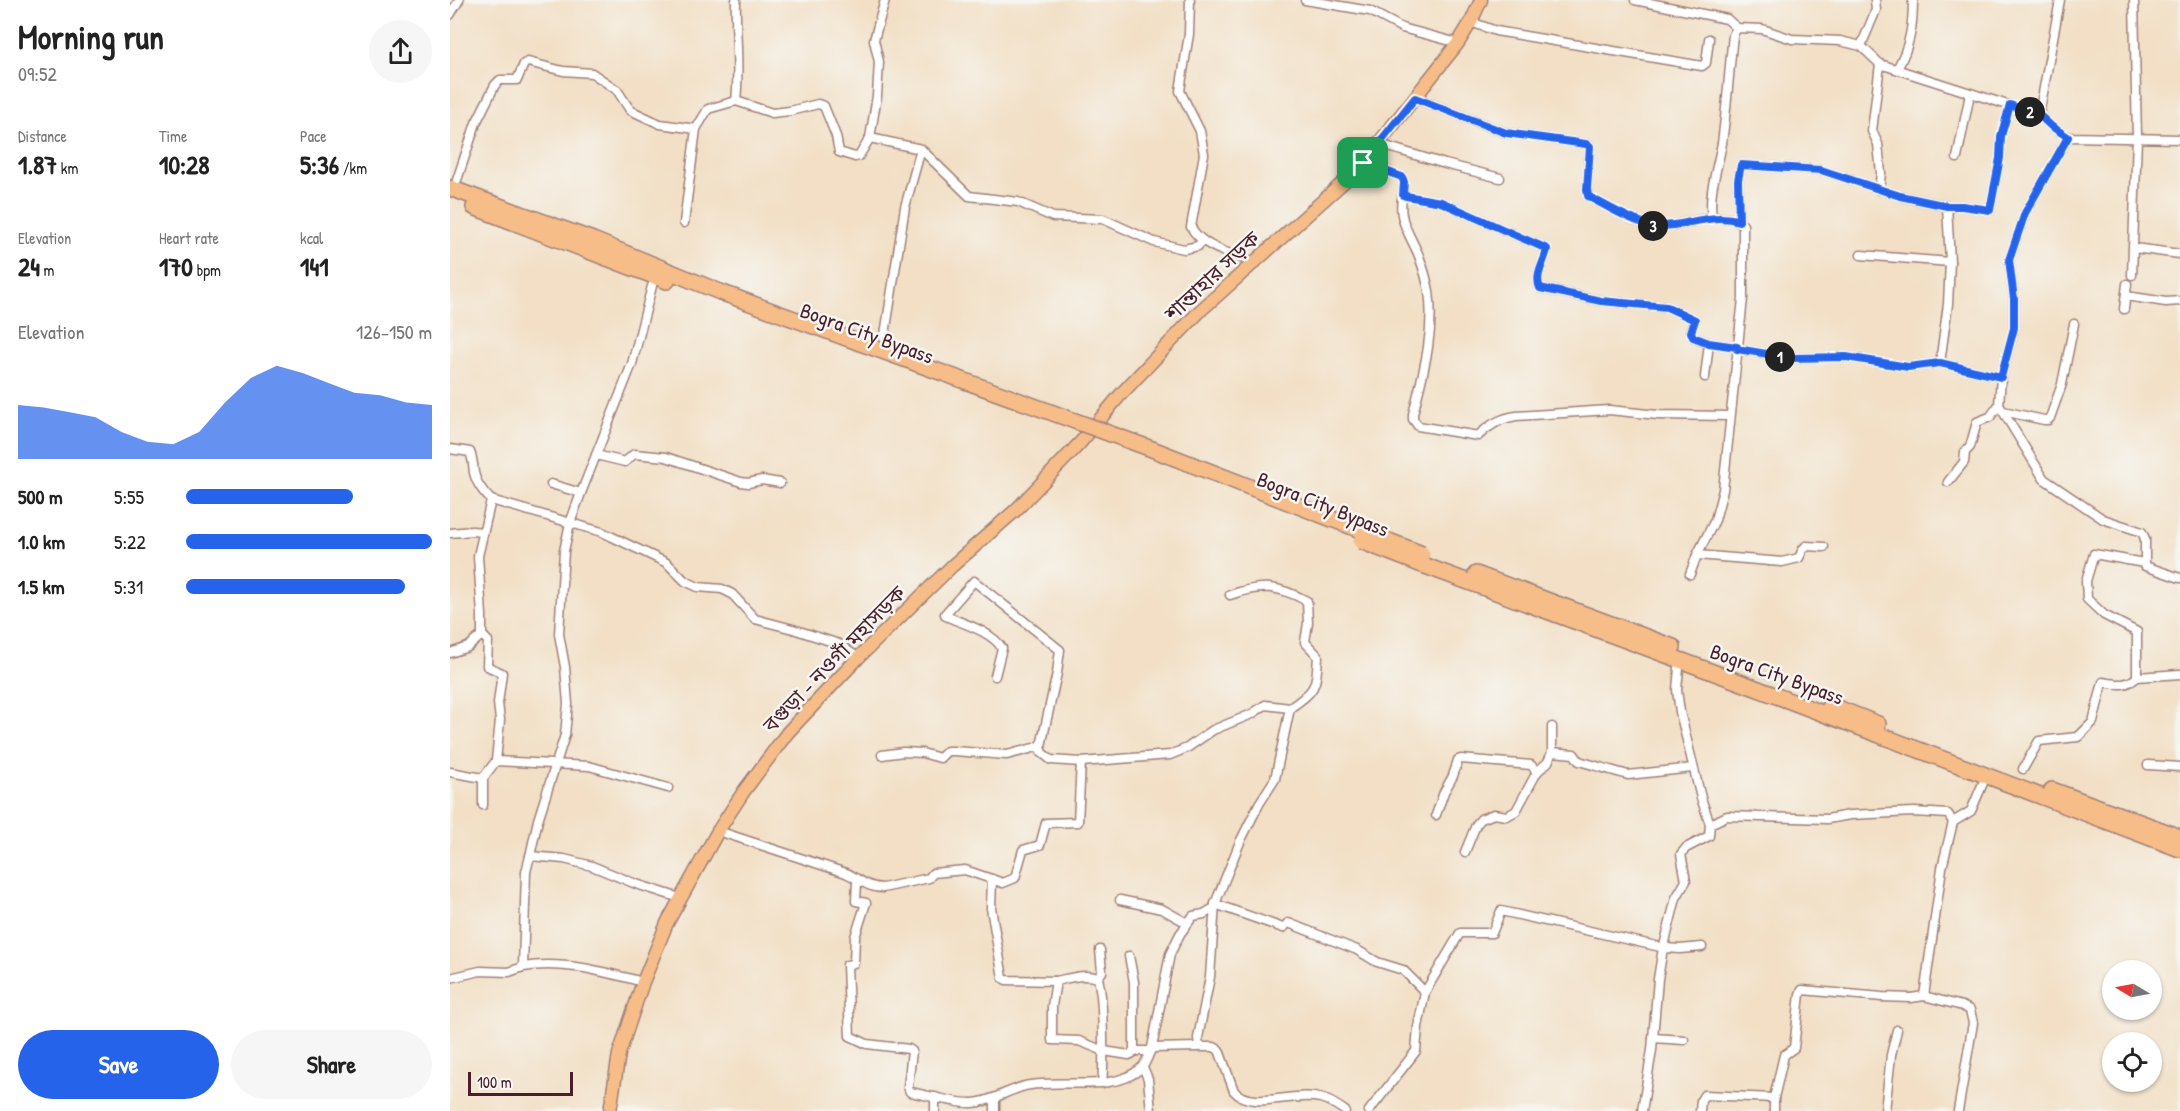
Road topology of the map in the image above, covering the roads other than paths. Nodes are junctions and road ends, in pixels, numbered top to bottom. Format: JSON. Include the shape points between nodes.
{"nodes":[{"id":1,"x":459,"y":0,"type":"edge"},
{"id":2,"x":736,"y":0,"type":"edge"},
{"id":3,"x":885,"y":0,"type":"edge"},
{"id":4,"x":1190,"y":0,"type":"edge"},
{"id":5,"x":1305,"y":0,"type":"edge"},
{"id":6,"x":1481,"y":0,"type":"edge"},
{"id":7,"x":1635,"y":0,"type":"edge"},
{"id":8,"x":1875,"y":0,"type":"edge"},
{"id":9,"x":1914,"y":0,"type":"edge"},
{"id":10,"x":2060,"y":0,"type":"edge"},
{"id":11,"x":2134,"y":0,"type":"edge"},
{"id":12,"x":450,"y":15,"type":"edge"},
{"id":13,"x":1471,"y":22,"type":"junction"},
{"id":14,"x":1737,"y":28,"type":"junction"},
{"id":15,"x":1709,"y":39,"type":"dead end"},
{"id":16,"x":1458,"y":43,"type":"junction"},
{"id":17,"x":1861,"y":46,"type":"junction"},
{"id":18,"x":1880,"y":64,"type":"junction"},
{"id":19,"x":1897,"y":69,"type":"junction"},
{"id":20,"x":1970,"y":94,"type":"junction"},
{"id":21,"x":1415,"y":98,"type":"junction"},
{"id":22,"x":736,"y":101,"type":"junction"},
{"id":23,"x":2010,"y":105,"type":"junction"},
{"id":24,"x":2039,"y":115,"type":"junction"},
{"id":25,"x":696,"y":129,"type":"junction"},
{"id":26,"x":2068,"y":137,"type":"junction"},
{"id":27,"x":870,"y":138,"type":"junction"},
{"id":28,"x":2137,"y":138,"type":"junction"},
{"id":29,"x":2180,"y":139,"type":"edge"},
{"id":30,"x":1379,"y":144,"type":"junction"},
{"id":31,"x":921,"y":149,"type":"junction"},
{"id":32,"x":1958,"y":158,"type":"dead end"},
{"id":33,"x":1363,"y":163,"type":"junction"},
{"id":34,"x":1500,"y":178,"type":"dead end"},
{"id":35,"x":454,"y":184,"type":"edge"},
{"id":36,"x":1879,"y":190,"type":"junction"},
{"id":37,"x":1403,"y":195,"type":"junction"},
{"id":38,"x":450,"y":198,"type":"edge"},
{"id":39,"x":1947,"y":206,"type":"junction"},
{"id":40,"x":1712,"y":217,"type":"junction"},
{"id":41,"x":1739,"y":221,"type":"junction"},
{"id":42,"x":684,"y":223,"type":"dead end"},
{"id":43,"x":1202,"y":241,"type":"junction"},
{"id":44,"x":593,"y":247,"type":"junction"},
{"id":45,"x":2134,"y":248,"type":"junction"},
{"id":46,"x":2180,"y":254,"type":"edge"},
{"id":47,"x":1861,"y":255,"type":"dead end"},
{"id":48,"x":1950,"y":262,"type":"junction"},
{"id":49,"x":1254,"y":263,"type":"junction"},
{"id":50,"x":2132,"y":275,"type":"dead end"},
{"id":51,"x":2127,"y":284,"type":"dead end"},
{"id":52,"x":652,"y":286,"type":"dead end"},
{"id":53,"x":2126,"y":296,"type":"junction"},
{"id":54,"x":2180,"y":301,"type":"edge"},
{"id":55,"x":2124,"y":309,"type":"dead end"},
{"id":56,"x":2074,"y":324,"type":"dead end"},
{"id":57,"x":884,"y":341,"type":"dead end"},
{"id":58,"x":1709,"y":343,"type":"junction"},
{"id":59,"x":1737,"y":348,"type":"junction"},
{"id":60,"x":1940,"y":363,"type":"junction"},
{"id":61,"x":1706,"y":376,"type":"dead end"},
{"id":62,"x":2001,"y":377,"type":"junction"},
{"id":63,"x":2001,"y":408,"type":"junction"},
{"id":64,"x":1730,"y":416,"type":"junction"},
{"id":65,"x":450,"y":449,"type":"edge"},
{"id":66,"x":596,"y":455,"type":"junction"},
{"id":67,"x":1948,"y":482,"type":"dead end"},
{"id":68,"x":780,"y":483,"type":"dead end"},
{"id":69,"x":552,"y":484,"type":"dead end"},
{"id":70,"x":581,"y":493,"type":"junction"},
{"id":71,"x":491,"y":500,"type":"junction"},
{"id":72,"x":570,"y":523,"type":"junction"},
{"id":73,"x":483,"y":532,"type":"junction"},
{"id":74,"x":450,"y":533,"type":"edge"},
{"id":75,"x":1824,"y":547,"type":"dead end"},
{"id":76,"x":1697,"y":555,"type":"junction"},
{"id":77,"x":1421,"y":559,"type":"junction"},
{"id":78,"x":2144,"y":563,"type":"junction"},
{"id":79,"x":952,"y":566,"type":"joint"},
{"id":80,"x":1690,"y":574,"type":"dead end"},
{"id":81,"x":2180,"y":578,"type":"edge"},
{"id":82,"x":1230,"y":595,"type":"dead end"},
{"id":83,"x":1602,"y":609,"type":"dead end"},
{"id":84,"x":1625,"y":630,"type":"junction"},
{"id":85,"x":482,"y":635,"type":"junction"},
{"id":86,"x":450,"y":653,"type":"edge"},
{"id":87,"x":858,"y":658,"type":"junction"},
{"id":88,"x":1679,"y":668,"type":"dead end"},
{"id":89,"x":2180,"y":674,"type":"edge"},
{"id":90,"x":995,"y":676,"type":"dead end"},
{"id":91,"x":2137,"y":677,"type":"junction"},
{"id":92,"x":1290,"y":708,"type":"junction"},
{"id":93,"x":1552,"y":727,"type":"dead end"},
{"id":94,"x":1041,"y":747,"type":"junction"},
{"id":95,"x":1552,"y":752,"type":"junction"},
{"id":96,"x":882,"y":755,"type":"dead end"},
{"id":97,"x":496,"y":761,"type":"junction"},
{"id":98,"x":1081,"y":762,"type":"junction"},
{"id":99,"x":556,"y":764,"type":"junction"},
{"id":100,"x":2148,"y":765,"type":"dead end"},
{"id":101,"x":2180,"y":767,"type":"edge"},
{"id":102,"x":1694,"y":768,"type":"junction"},
{"id":103,"x":2023,"y":769,"type":"dead end"},
{"id":104,"x":450,"y":772,"type":"edge"},
{"id":105,"x":1538,"y":772,"type":"junction"},
{"id":106,"x":483,"y":778,"type":"junction"},
{"id":107,"x":1983,"y":783,"type":"dead end"},
{"id":108,"x":668,"y":788,"type":"dead end"},
{"id":109,"x":483,"y":805,"type":"dead end"},
{"id":110,"x":1436,"y":815,"type":"dead end"},
{"id":111,"x":1953,"y":822,"type":"junction"},
{"id":112,"x":1710,"y":824,"type":"junction"},
{"id":113,"x":718,"y":831,"type":"junction"},
{"id":114,"x":2180,"y":837,"type":"edge"},
{"id":115,"x":2180,"y":849,"type":"edge"},
{"id":116,"x":1465,"y":852,"type":"dead end"},
{"id":117,"x":530,"y":856,"type":"junction"},
{"id":118,"x":992,"y":879,"type":"junction"},
{"id":119,"x":857,"y":881,"type":"junction"},
{"id":120,"x":680,"y":898,"type":"junction"},
{"id":121,"x":1120,"y":900,"type":"dead end"},
{"id":122,"x":1214,"y":906,"type":"junction"},
{"id":123,"x":1187,"y":923,"type":"junction"},
{"id":124,"x":1702,"y":947,"type":"dead end"},
{"id":125,"x":1665,"y":948,"type":"junction"},
{"id":126,"x":1101,"y":950,"type":"dead end"},
{"id":127,"x":1129,"y":956,"type":"dead end"},
{"id":128,"x":523,"y":967,"type":"junction"},
{"id":129,"x":450,"y":978,"type":"edge"},
{"id":130,"x":1098,"y":978,"type":"junction"},
{"id":131,"x":1056,"y":981,"type":"junction"},
{"id":132,"x":644,"y":982,"type":"junction"},
{"id":133,"x":1425,"y":992,"type":"junction"},
{"id":134,"x":1924,"y":996,"type":"junction"},
{"id":135,"x":1897,"y":1030,"type":"dead end"},
{"id":136,"x":1653,"y":1038,"type":"junction"},
{"id":137,"x":1684,"y":1040,"type":"dead end"},
{"id":138,"x":1199,"y":1047,"type":"junction"},
{"id":139,"x":1151,"y":1050,"type":"junction"},
{"id":140,"x":1104,"y":1051,"type":"junction"},
{"id":141,"x":1134,"y":1052,"type":"junction"},
{"id":142,"x":1143,"y":1067,"type":"junction"},
{"id":143,"x":1102,"y":1083,"type":"junction"},
{"id":144,"x":935,"y":1096,"type":"junction"},
{"id":145,"x":995,"y":1098,"type":"junction"},
{"id":146,"x":1774,"y":1098,"type":"junction"},
{"id":147,"x":610,"y":1111,"type":"edge"},
{"id":148,"x":935,"y":1111,"type":"edge"},
{"id":149,"x":995,"y":1111,"type":"edge"},
{"id":150,"x":1151,"y":1111,"type":"edge"},
{"id":151,"x":1345,"y":1111,"type":"edge"},
{"id":152,"x":1370,"y":1111,"type":"edge"},
{"id":153,"x":1642,"y":1111,"type":"edge"},
{"id":154,"x":1700,"y":1111,"type":"edge"},
{"id":155,"x":1774,"y":1111,"type":"edge"},
{"id":156,"x":1885,"y":1111,"type":"edge"},
{"id":157,"x":1959,"y":1111,"type":"edge"}],
"edges":[{"from":1,"to":12,"type":"street"},
{"from":2,"to":22,"type":"street"},
{"from":3,"to":27,"type":"street","via":[[874,40],[879,62]]},
{"from":4,"to":43,"type":"street","via":[[1180,91],[1203,141],[1191,226]]},
{"from":5,"to":16,"type":"street","via":[[1370,11],[1402,28]]},
{"from":6,"to":13,"type":"main road","name":"শান্তাহার সড়ক"},
{"from":7,"to":14,"type":"street","via":[[1727,19]]},
{"from":8,"to":17,"type":"street","via":[[1876,10]]},
{"from":9,"to":19,"type":"street","via":[[1907,51]]},
{"from":10,"to":24,"type":"street"},
{"from":11,"to":28,"type":"street"},
{"from":13,"to":15,"type":"street","via":[[1496,31],[1702,66],[1706,63]]},
{"from":13,"to":16,"type":"main road","name":"শান্তাহার সড়ক"},
{"from":14,"to":17,"type":"street"},
{"from":14,"to":40,"type":"street","via":[[1733,35]]},
{"from":16,"to":21,"type":"main road","name":"শান্তাহার সড়ক"},
{"from":17,"to":18,"type":"street"},
{"from":18,"to":19,"type":"street"},
{"from":18,"to":36,"type":"street","via":[[1872,131],[1878,144]]},
{"from":19,"to":20,"type":"street"},
{"from":20,"to":23,"type":"street"},
{"from":20,"to":32,"type":"street"},
{"from":21,"to":30,"type":"main road","name":"শান্তাহার সড়ক"},
{"from":21,"to":40,"type":"street","via":[[1506,133],[1590,146],[1588,196],[1640,222],[1652,226]]},
{"from":22,"to":25,"type":"street","via":[[708,109]]},
{"from":22,"to":27,"type":"street","via":[[772,112],[824,106],[839,152],[855,157]]},
{"from":23,"to":24,"type":"street"},
{"from":23,"to":39,"type":"street","via":[[2001,136],[1990,210]]},
{"from":24,"to":26,"type":"street"},
{"from":25,"to":35,"type":"street","via":[[660,124],[630,110],[617,90],[592,73],[528,62],[517,80],[500,80],[495,85],[476,123]]},
{"from":25,"to":42,"type":"street"},
{"from":26,"to":28,"type":"street"},
{"from":26,"to":62,"type":"street","via":[[2025,213],[2009,260],[2014,328]]},
{"from":27,"to":31,"type":"street"},
{"from":28,"to":29,"type":"street"},
{"from":28,"to":45,"type":"street"},
{"from":30,"to":33,"type":"main road","name":"শান্তাহার সড়ক"},
{"from":30,"to":34,"type":"street"},
{"from":31,"to":43,"type":"street","via":[[969,196],[1018,202],[1053,217],[1103,219],[1154,242],[1184,249]]},
{"from":31,"to":57,"type":"street","via":[[905,207]]},
{"from":33,"to":37,"type":"street","via":[[1402,177]]},
{"from":33,"to":49,"type":"main road","name":"শান্তাহার সড়ক"},
{"from":35,"to":44,"type":"highway","name":"Bogra City Bypass"},
{"from":36,"to":39,"type":"street"},
{"from":36,"to":41,"type":"street","via":[[1821,170],[1741,165]]},
{"from":37,"to":58,"type":"street","via":[[1441,202],[1547,249],[1539,270],[1540,288],[1601,301],[1667,307],[1695,320],[1693,337]]},
{"from":37,"to":64,"type":"street","via":[[1401,215],[1420,259],[1430,303],[1429,346],[1413,414],[1419,426],[1478,436],[1504,418],[1516,416],[1609,410]]},
{"from":38,"to":44,"type":"highway","name":"Bogra City Bypass"},
{"from":39,"to":48,"type":"street"},
{"from":40,"to":41,"type":"street"},
{"from":41,"to":59,"type":"street","via":[[1743,225],[1743,298]]},
{"from":43,"to":49,"type":"street"},
{"from":44,"to":77,"type":"highway","name":"Bogra City Bypass","bridge":true,"via":[[837,343]]},
{"from":45,"to":46,"type":"street"},
{"from":45,"to":50,"type":"street"},
{"from":47,"to":48,"type":"street"},
{"from":48,"to":60,"type":"street"},
{"from":49,"to":79,"type":"main road","name":"শান্তাহার সড়ক","via":[[1201,310],[1016,510]]},
{"from":51,"to":53,"type":"street"},
{"from":52,"to":66,"type":"street","via":[[632,364]]},
{"from":53,"to":54,"type":"street"},
{"from":53,"to":55,"type":"street"},
{"from":56,"to":63,"type":"street","via":[[2050,418],[2044,420]]},
{"from":58,"to":59,"type":"street"},
{"from":58,"to":61,"type":"street"},
{"from":59,"to":60,"type":"street","via":[[1782,357],[1846,357],[1908,367]]},
{"from":59,"to":64,"type":"street"},
{"from":60,"to":62,"type":"street"},
{"from":62,"to":63,"type":"street"},
{"from":63,"to":67,"type":"street","via":[[1977,422],[1964,462]]},
{"from":63,"to":78,"type":"street","via":[[2044,479],[2103,519],[2142,532]]},
{"from":64,"to":76,"type":"street","via":[[1723,490],[1715,520]]},
{"from":65,"to":71,"type":"street","via":[[470,452],[475,476]]},
{"from":66,"to":68,"type":"street","via":[[622,462],[634,454],[666,457],[741,482]]},
{"from":66,"to":70,"type":"street"},
{"from":69,"to":70,"type":"street"},
{"from":70,"to":72,"type":"street"},
{"from":71,"to":72,"type":"street"},
{"from":71,"to":73,"type":"street"},
{"from":72,"to":87,"type":"street","via":[[602,532],[667,563],[685,581],[732,594],[755,619],[839,644]]},
{"from":72,"to":99,"type":"street","via":[[564,551],[559,634],[568,704],[565,735]]},
{"from":73,"to":74,"type":"street"},
{"from":73,"to":85,"type":"street","via":[[478,556]]},
{"from":75,"to":76,"type":"street","via":[[1806,546],[1799,558],[1782,561]]},
{"from":76,"to":80,"type":"street"},
{"from":77,"to":84,"type":"highway","name":"Bogra City Bypass"},
{"from":77,"to":115,"type":"highway","name":"Bogra City Bypass"},
{"from":78,"to":81,"type":"street"},
{"from":78,"to":91,"type":"street","via":[[2094,554],[2086,581],[2087,599],[2104,615],[2136,632]]},
{"from":79,"to":87,"type":"main road","name":"বগুড়া - নওগাঁ মহাসড়ক"},
{"from":82,"to":92,"type":"street","via":[[1250,588],[1269,588],[1286,590],[1307,601],[1305,642],[1318,656],[1317,676],[1311,693]]},
{"from":83,"to":84,"type":"highway"},
{"from":84,"to":114,"type":"highway","name":"Bogra City Bypass"},
{"from":85,"to":86,"type":"street"},
{"from":85,"to":97,"type":"street","via":[[488,641],[487,666],[502,673]]},
{"from":87,"to":113,"type":"main road","name":"বগুড়া - নওগাঁ মহাসড়ক","via":[[788,732]]},
{"from":88,"to":102,"type":"street","via":[[1680,711]]},
{"from":89,"to":91,"type":"street"},
{"from":90,"to":94,"type":"street","via":[[1002,648],[998,643],[986,633],[945,614],[974,581],[1060,650]]},
{"from":91,"to":103,"type":"street","via":[[2123,685],[2103,682],[2093,722],[2078,737],[2039,741]]},
{"from":92,"to":98,"type":"street","via":[[1265,705],[1170,755]]},
{"from":92,"to":122,"type":"street","via":[[1275,779],[1240,842]]},
{"from":93,"to":95,"type":"street"},
{"from":94,"to":96,"type":"street","via":[[1007,755],[954,751],[940,758],[903,752]]},
{"from":94,"to":98,"type":"street","via":[[1041,752],[1051,760]]},
{"from":95,"to":102,"type":"street","via":[[1574,754],[1579,761],[1628,775]]},
{"from":95,"to":105,"type":"street"},
{"from":97,"to":99,"type":"street"},
{"from":97,"to":106,"type":"street"},
{"from":98,"to":118,"type":"street","via":[[1078,822],[1046,823],[1040,846],[1023,850],[1015,878],[1003,882]]},
{"from":99,"to":108,"type":"street","via":[[589,766]]},
{"from":99,"to":117,"type":"street"},
{"from":100,"to":101,"type":"street"},
{"from":102,"to":112,"type":"street"},
{"from":104,"to":106,"type":"street"},
{"from":105,"to":110,"type":"street","via":[[1531,765],[1458,760]]},
{"from":105,"to":116,"type":"street","via":[[1516,811],[1481,819]]},
{"from":106,"to":109,"type":"street"},
{"from":107,"to":111,"type":"street","via":[[1971,811]]},
{"from":111,"to":112,"type":"street","via":[[1948,814],[1914,812],[1827,819],[1727,816]]},
{"from":111,"to":134,"type":"street","via":[[1942,868]]},
{"from":112,"to":125,"type":"street","via":[[1709,836],[1682,854],[1686,881],[1676,898]]},
{"from":113,"to":119,"type":"street","via":[[836,869]]},
{"from":113,"to":120,"type":"main road","name":"বগুড়া - নওগাঁ মহাসড়ক"},
{"from":117,"to":120,"type":"street","via":[[592,866]]},
{"from":117,"to":128,"type":"street"},
{"from":118,"to":119,"type":"street","via":[[959,870],[933,873],[929,878],[883,888]]},
{"from":118,"to":131,"type":"street","via":[[991,908],[1003,978]]},
{"from":119,"to":144,"type":"street","via":[[856,901],[866,903],[855,937],[854,963],[847,965],[850,1036],[867,1044],[912,1051],[910,1092]]},
{"from":120,"to":132,"type":"main road","name":"বগুড়া - নওগাঁ মহাসড়ক"},
{"from":121,"to":123,"type":"street","via":[[1162,909]]},
{"from":122,"to":123,"type":"street","via":[[1204,914],[1193,915]]},
{"from":122,"to":133,"type":"street","via":[[1283,928],[1288,923],[1357,950],[1377,962],[1403,970]]},
{"from":122,"to":138,"type":"street","via":[[1210,977]]},
{"from":123,"to":139,"type":"street","via":[[1170,954]]},
{"from":124,"to":125,"type":"street"},
{"from":125,"to":133,"type":"street","via":[[1501,910],[1492,933],[1460,933]]},
{"from":125,"to":136,"type":"street"},
{"from":126,"to":130,"type":"street","via":[[1102,972]]},
{"from":127,"to":141,"type":"street","via":[[1134,982]]},
{"from":128,"to":129,"type":"street"},
{"from":128,"to":132,"type":"street","via":[[564,966]]},
{"from":130,"to":131,"type":"street","via":[[1079,976]]},
{"from":130,"to":140,"type":"street"},
{"from":131,"to":140,"type":"street","via":[[1052,1040],[1079,1041]]},
{"from":132,"to":147,"type":"main road","name":"বগুড়া - নওগাঁ মহাসড়ক","via":[[619,1054]]},
{"from":133,"to":152,"type":"street","via":[[1416,1051]]},
{"from":134,"to":146,"type":"street","via":[[1882,997],[1802,990],[1794,1048],[1784,1054]]},
{"from":134,"to":157,"type":"street","via":[[1962,1006],[1973,1016]]},
{"from":135,"to":156,"type":"street"},
{"from":136,"to":137,"type":"street"},
{"from":136,"to":153,"type":"street"},
{"from":138,"to":139,"type":"street"},
{"from":138,"to":151,"type":"street","via":[[1219,1050],[1237,1095],[1254,1100],[1320,1098]]},
{"from":139,"to":141,"type":"street"},
{"from":139,"to":142,"type":"street"},
{"from":140,"to":141,"type":"street","via":[[1129,1055]]},
{"from":140,"to":143,"type":"street"},
{"from":142,"to":143,"type":"street"},
{"from":142,"to":150,"type":"street"},
{"from":143,"to":145,"type":"street","via":[[1029,1085]]},
{"from":144,"to":145,"type":"street","via":[[971,1104]]},
{"from":144,"to":148,"type":"street"},
{"from":145,"to":149,"type":"street"},
{"from":146,"to":154,"type":"street","via":[[1704,1095]]},
{"from":146,"to":155,"type":"street"}]}
